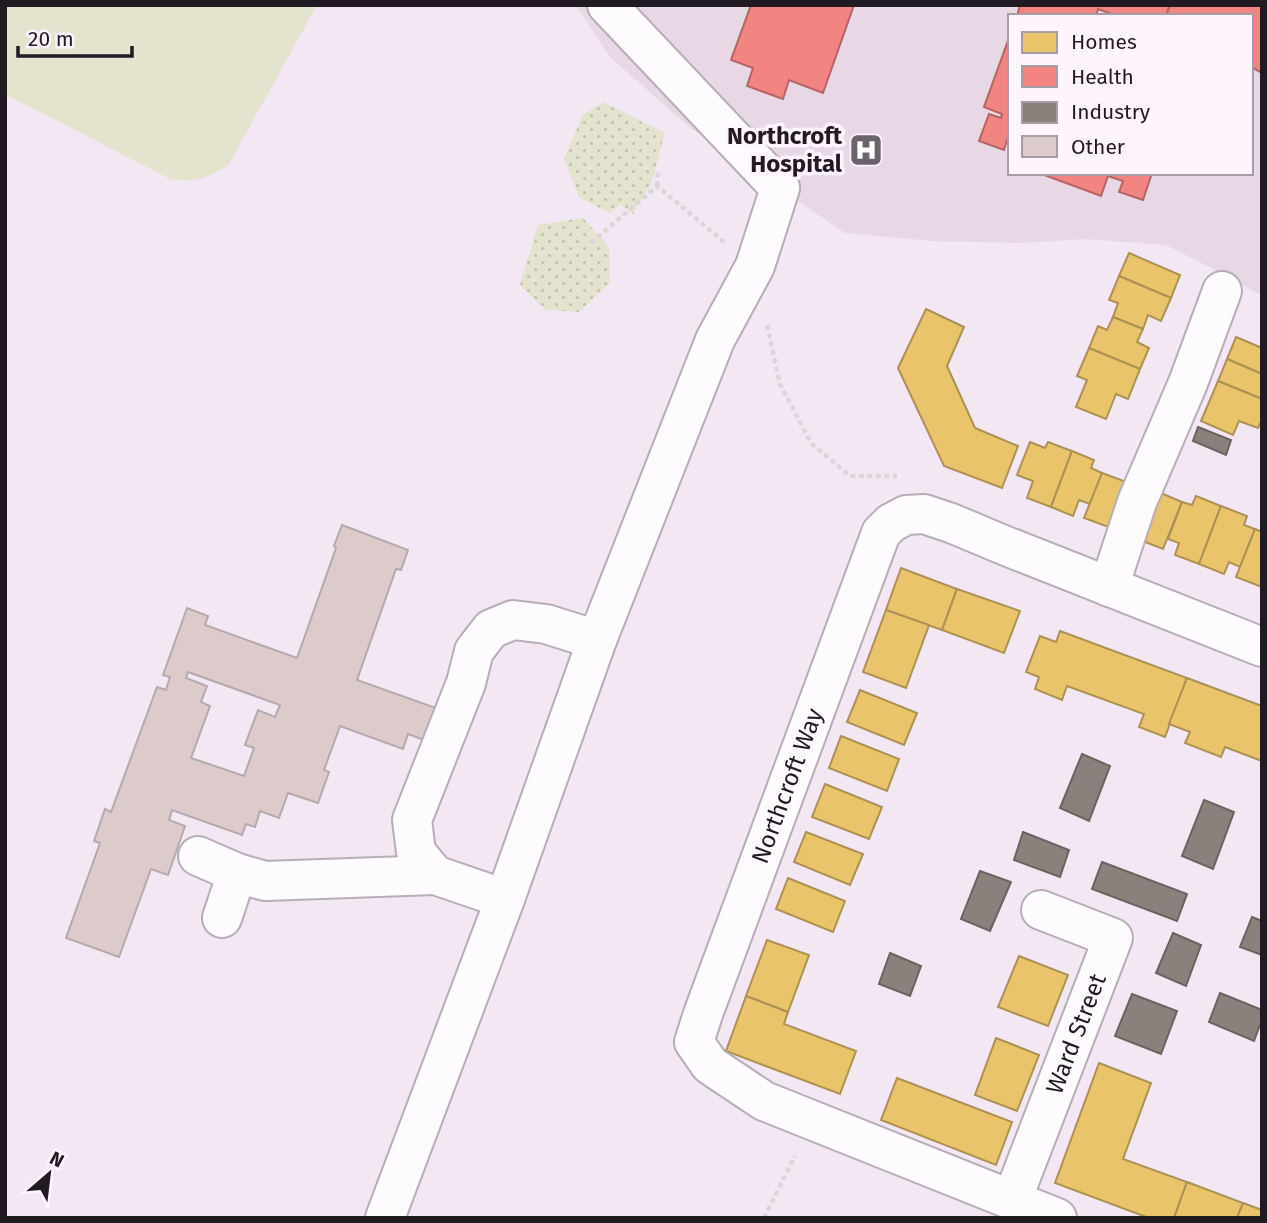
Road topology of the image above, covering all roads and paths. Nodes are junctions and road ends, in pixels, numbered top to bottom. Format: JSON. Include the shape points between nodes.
{"nodes":[{"id":1,"x":607,"y":5,"type":"edge"},
{"id":2,"x":658,"y":170,"type":"dead end"},
{"id":3,"x":657,"y":186,"type":"junction"},
{"id":4,"x":591,"y":243,"type":"dead end"},
{"id":5,"x":755,"y":266,"type":"junction"},
{"id":6,"x":1222,"y":291,"type":"dead end"},
{"id":7,"x":904,"y":476,"type":"dead end"},
{"id":8,"x":1109,"y":587,"type":"junction"},
{"id":9,"x":597,"y":640,"type":"junction"},
{"id":10,"x":1262,"y":647,"type":"edge"},
{"id":11,"x":198,"y":856,"type":"dead end"},
{"id":12,"x":237,"y":873,"type":"junction"},
{"id":13,"x":435,"y":875,"type":"junction"},
{"id":14,"x":505,"y":899,"type":"junction"},
{"id":15,"x":1041,"y":911,"type":"dead end"},
{"id":16,"x":222,"y":918,"type":"dead end"},
{"id":17,"x":813,"y":1121,"type":"junction"},
{"id":18,"x":1012,"y":1200,"type":"junction"},
{"id":19,"x":385,"y":1218,"type":"edge"},
{"id":20,"x":764,"y":1218,"type":"edge"},
{"id":21,"x":1057,"y":1218,"type":"edge"}],
"edges":[{"from":1,"to":5,"type":"street","via":[[780,188]]},
{"from":2,"to":3,"type":"path"},
{"from":3,"to":4,"type":"path"},
{"from":3,"to":5,"type":"path"},
{"from":5,"to":7,"type":"path","via":[[780,384],[811,443],[850,476]]},
{"from":5,"to":9,"type":"street","via":[[715,340]]},
{"from":6,"to":8,"type":"street","via":[[1137,502]]},
{"from":8,"to":10,"type":"street","name":"Northcroft Way"},
{"from":8,"to":17,"type":"street","name":"Northcroft Way","via":[[924,514],[906,515],[881,533],[694,1042],[710,1065],[764,1101]]},
{"from":9,"to":13,"type":"street","via":[[546,624],[513,621],[491,629],[474,651],[466,683],[412,820],[416,852]]},
{"from":9,"to":14,"type":"street"},
{"from":11,"to":12,"type":"street"},
{"from":12,"to":13,"type":"street","via":[[265,881]]},
{"from":12,"to":16,"type":"street"},
{"from":13,"to":14,"type":"street"},
{"from":14,"to":19,"type":"street"},
{"from":15,"to":18,"type":"street","name":"Ward Street","via":[[1113,938]]},
{"from":17,"to":18,"type":"street","name":"Northcroft Way"},
{"from":17,"to":20,"type":"path"},
{"from":18,"to":21,"type":"street","name":"Northcroft Way"}]}
